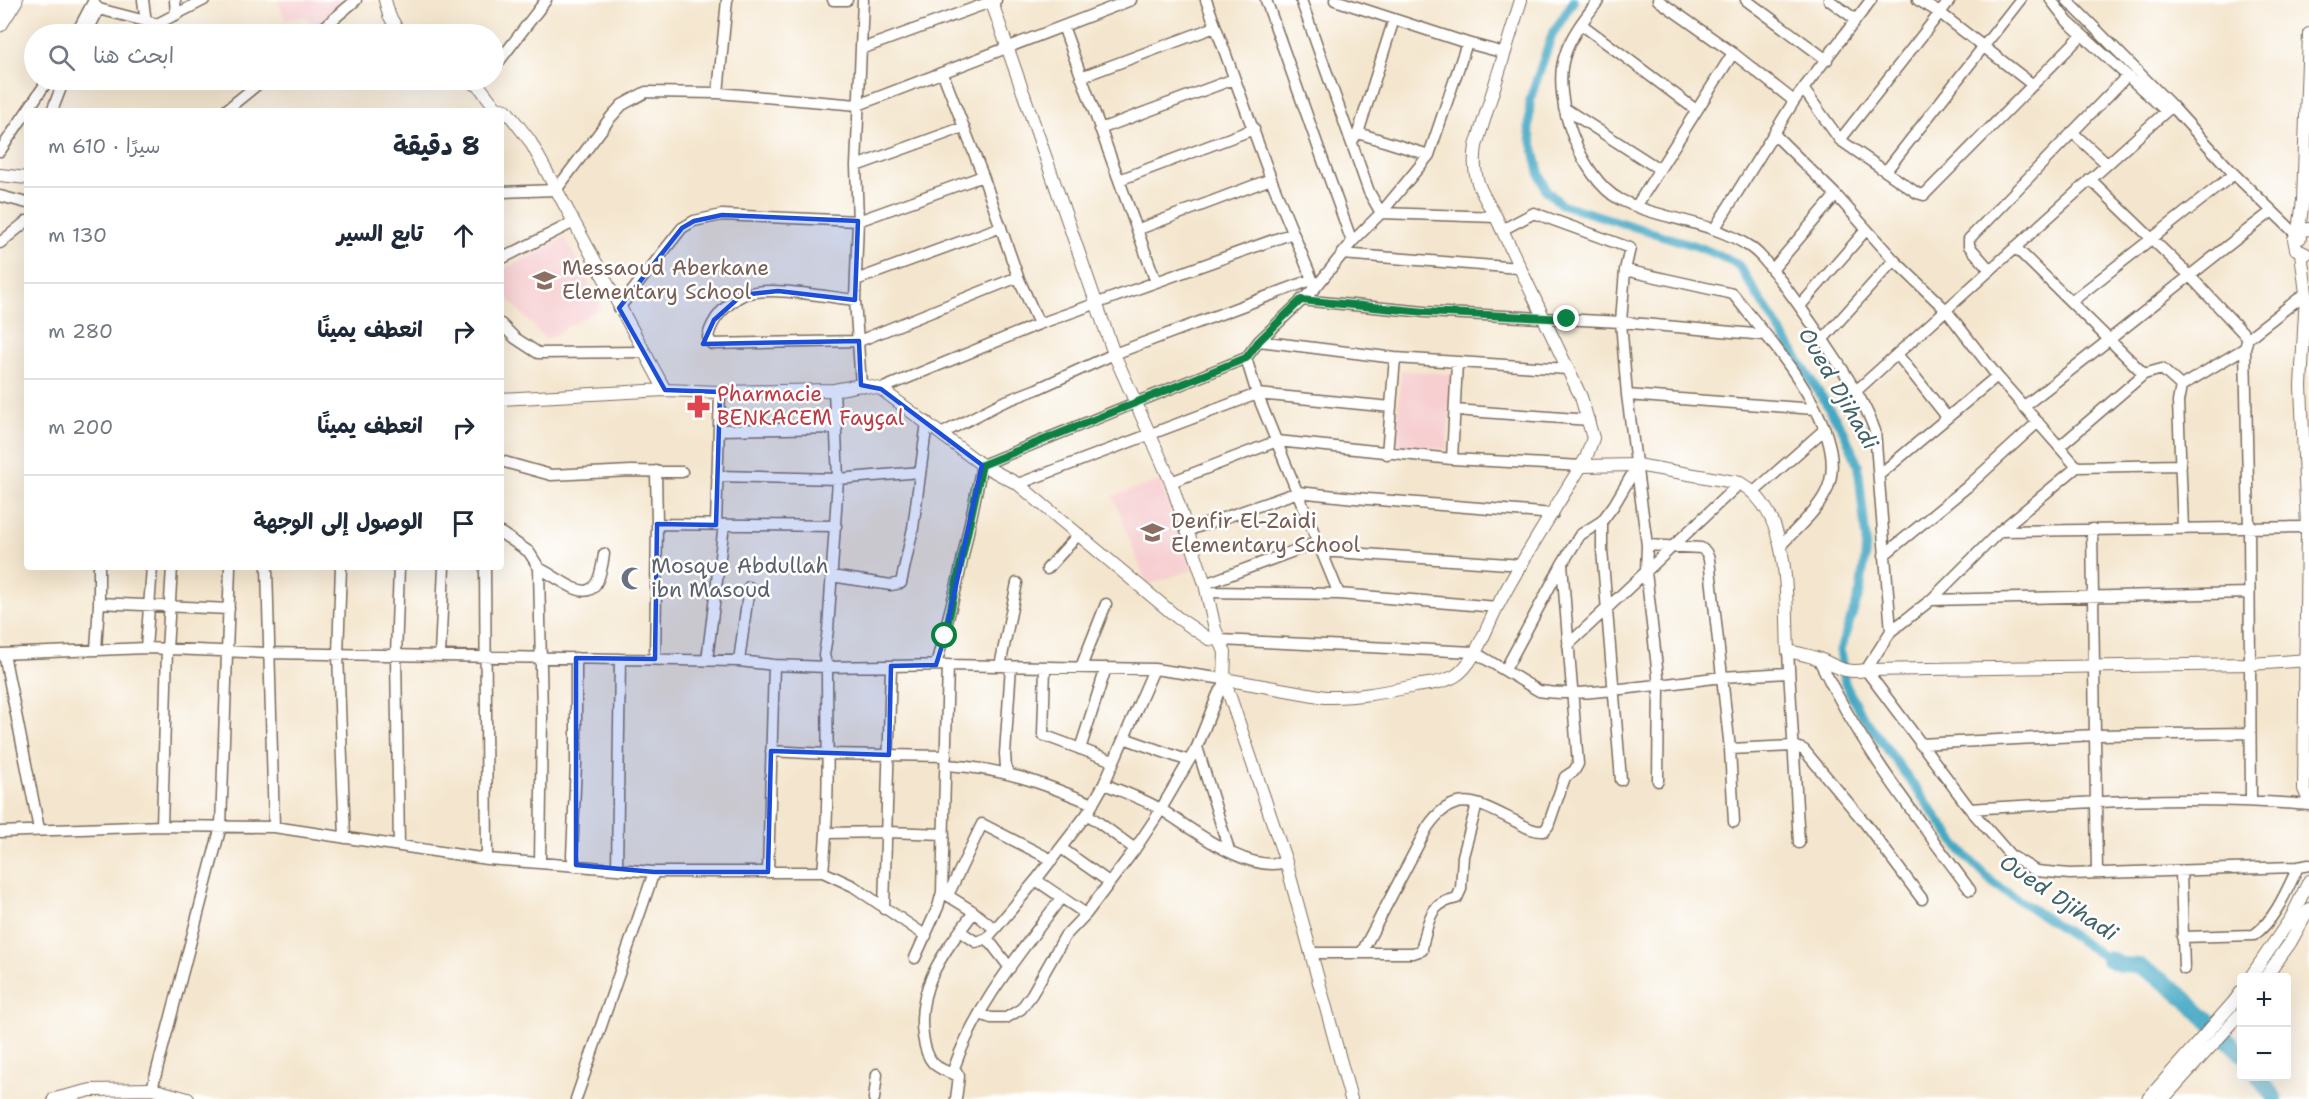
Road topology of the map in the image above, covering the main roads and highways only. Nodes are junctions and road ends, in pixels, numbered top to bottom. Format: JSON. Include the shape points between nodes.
{"nodes":[{"id":1,"x":15,"y":0,"type":"edge"},
{"id":2,"x":0,"y":24,"type":"edge"}],
"edges":[{"from":1,"to":2,"type":"main road"}]}
